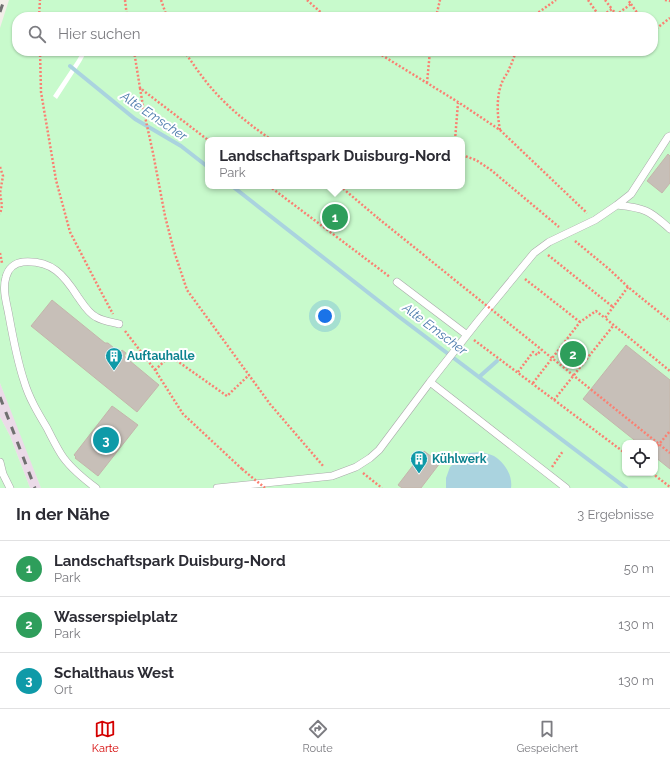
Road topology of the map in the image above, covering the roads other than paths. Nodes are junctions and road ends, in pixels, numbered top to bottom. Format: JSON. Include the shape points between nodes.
{"nodes":[{"id":1,"x":670,"y":136,"type":"edge"},
{"id":2,"x":617,"y":205,"type":"junction"},
{"id":3,"x":670,"y":228,"type":"edge"},
{"id":4,"x":397,"y":282,"type":"road end"},
{"id":5,"x":119,"y":324,"type":"road end"},
{"id":6,"x":467,"y":335,"type":"junction"},
{"id":7,"x":430,"y":382,"type":"junction"},
{"id":8,"x":0,"y":462,"type":"edge"},
{"id":9,"x":10,"y":488,"type":"edge"},
{"id":10,"x":96,"y":488,"type":"edge"},
{"id":11,"x":217,"y":488,"type":"edge"},
{"id":12,"x":566,"y":488,"type":"edge"}],
"edges":[{"from":1,"to":2,"type":"lane","via":[[631,194]]},
{"from":2,"to":3,"type":"lane","via":[[646,211]]},
{"from":2,"to":6,"type":"lane","via":[[595,220],[549,242],[534,253]]},
{"from":4,"to":6,"type":"lane"},
{"from":5,"to":10,"type":"lane","via":[[95,317],[81,302],[66,279],[50,267],[41,263],[21,262],[9,270],[4,285],[16,355],[24,382],[62,455]]},
{"from":6,"to":7,"type":"lane"},
{"from":7,"to":11,"type":"lane","via":[[379,450],[356,467],[332,476]]},
{"from":7,"to":12,"type":"lane"},
{"from":8,"to":9,"type":"lane"}]}
